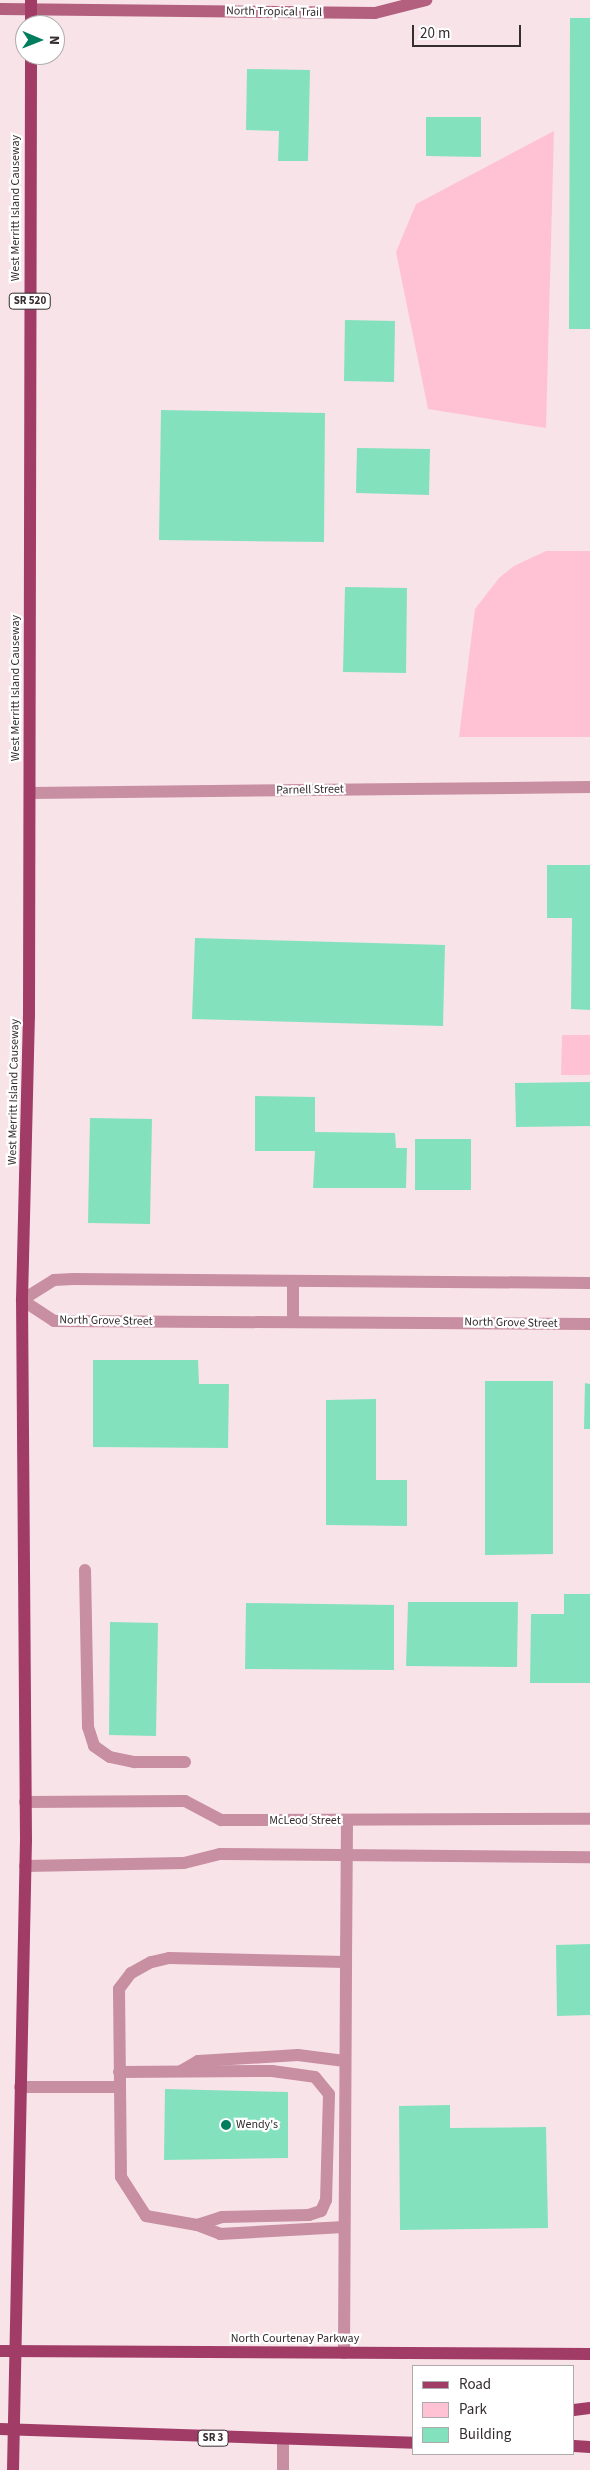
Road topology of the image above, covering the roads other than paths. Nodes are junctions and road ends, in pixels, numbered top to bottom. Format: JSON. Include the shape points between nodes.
{"nodes":[{"id":1,"x":426,"y":0,"type":"edge"},
{"id":2,"x":31,"y":4,"type":"edge"},
{"id":3,"x":0,"y":8,"type":"edge"},
{"id":4,"x":31,"y":65,"type":"edge"},
{"id":5,"x":590,"y":787,"type":"edge"},
{"id":6,"x":30,"y":793,"type":"junction"},
{"id":7,"x":293,"y":1281,"type":"junction"},
{"id":8,"x":590,"y":1284,"type":"edge"},
{"id":9,"x":22,"y":1300,"type":"junction"},
{"id":10,"x":293,"y":1322,"type":"junction"},
{"id":11,"x":590,"y":1324,"type":"edge"},
{"id":12,"x":85,"y":1570,"type":"dead end"},
{"id":13,"x":185,"y":1762,"type":"dead end"},
{"id":14,"x":25,"y":1802,"type":"junction"},
{"id":15,"x":590,"y":1819,"type":"edge"},
{"id":16,"x":347,"y":1821,"type":"junction"},
{"id":17,"x":345,"y":1855,"type":"junction"},
{"id":18,"x":590,"y":1857,"type":"edge"},
{"id":19,"x":25,"y":1866,"type":"junction"},
{"id":20,"x":346,"y":1962,"type":"junction"},
{"id":21,"x":345,"y":2061,"type":"junction"},
{"id":22,"x":181,"y":2071,"type":"junction"},
{"id":23,"x":119,"y":2072,"type":"junction"},
{"id":24,"x":20,"y":2087,"type":"junction"},
{"id":25,"x":120,"y":2087,"type":"junction"},
{"id":26,"x":197,"y":2225,"type":"junction"},
{"id":27,"x":344,"y":2227,"type":"junction"},
{"id":28,"x":14,"y":2351,"type":"junction"},
{"id":29,"x":0,"y":2352,"type":"edge"},
{"id":30,"x":344,"y":2353,"type":"junction"},
{"id":31,"x":590,"y":2354,"type":"edge"},
{"id":32,"x":590,"y":2408,"type":"edge"},
{"id":33,"x":575,"y":2410,"type":"edge"},
{"id":34,"x":6,"y":2430,"type":"edge"},
{"id":35,"x":283,"y":2441,"type":"junction"},
{"id":36,"x":412,"y":2443,"type":"edge"},
{"id":37,"x":575,"y":2446,"type":"edge"},
{"id":38,"x":590,"y":2447,"type":"edge"},
{"id":39,"x":13,"y":2470,"type":"edge"},
{"id":40,"x":283,"y":2470,"type":"edge"}],
"edges":[{"from":1,"to":2,"type":"street","name":"North Tropical Trail","via":[[375,13]]},
{"from":2,"to":3,"type":"street","name":"North Tropical Trail"},
{"from":4,"to":6,"type":"main road","name":"West Merritt Island Causeway","number":"SR 520"},
{"from":5,"to":6,"type":"street","name":"Parnell Street"},
{"from":6,"to":9,"type":"main road","name":"West Merritt Island Causeway","number":"SR 520","via":[[29,1016]]},
{"from":7,"to":8,"type":"street"},
{"from":7,"to":9,"type":"street","via":[[54,1280]]},
{"from":7,"to":10,"type":"street"},
{"from":9,"to":10,"type":"street","name":"North Grove Street","via":[[54,1321]]},
{"from":9,"to":14,"type":"main road","name":"West Merritt Island Causeway","number":"SR 520"},
{"from":10,"to":11,"type":"street","name":"North Grove Street"},
{"from":12,"to":13,"type":"street","via":[[88,1728],[94,1746],[110,1757],[134,1762]]},
{"from":14,"to":16,"type":"street","name":"McLeod Street","via":[[185,1801],[221,1820]]},
{"from":14,"to":19,"type":"main road","name":"West Merritt Island Causeway","number":"SR 520"},
{"from":15,"to":16,"type":"street","name":"McLeod Street"},
{"from":16,"to":17,"type":"street"},
{"from":17,"to":18,"type":"street"},
{"from":17,"to":19,"type":"street","via":[[220,1854],[184,1863]]},
{"from":17,"to":20,"type":"street"},
{"from":19,"to":24,"type":"main road","name":"West Merritt Island Causeway","number":"SR 520"},
{"from":20,"to":21,"type":"street"},
{"from":20,"to":23,"type":"street","via":[[169,1958],[151,1962],[131,1973],[119,1989]]},
{"from":21,"to":22,"type":"street","via":[[298,2055],[198,2061]]},
{"from":21,"to":27,"type":"street"},
{"from":22,"to":23,"type":"street"},
{"from":22,"to":26,"type":"street","via":[[272,2071],[315,2077],[330,2094],[326,2200],[321,2211],[309,2216],[222,2217]]},
{"from":23,"to":25,"type":"street"},
{"from":24,"to":25,"type":"street"},
{"from":24,"to":28,"type":"main road","name":"West Merritt Island Causeway","number":"SR 520"},
{"from":25,"to":26,"type":"street","via":[[121,2177],[131,2198],[146,2216]]},
{"from":26,"to":27,"type":"street","via":[[220,2234]]},
{"from":27,"to":30,"type":"street"},
{"from":28,"to":29,"type":"main road","name":"North Courtenay Parkway"},
{"from":28,"to":30,"type":"main road","name":"North Courtenay Parkway"},
{"from":28,"to":34,"type":"main road","name":"West Merritt Island Causeway","number":"SR 520"},
{"from":30,"to":31,"type":"main road","name":"North Courtenay Parkway"},
{"from":32,"to":33,"type":"main road"},
{"from":34,"to":35,"type":"main road","number":"SR 3"},
{"from":34,"to":39,"type":"main road","number":"SR 520"},
{"from":35,"to":36,"type":"main road","number":"SR 3"},
{"from":35,"to":40,"type":"street"},
{"from":37,"to":38,"type":"main road"}]}
